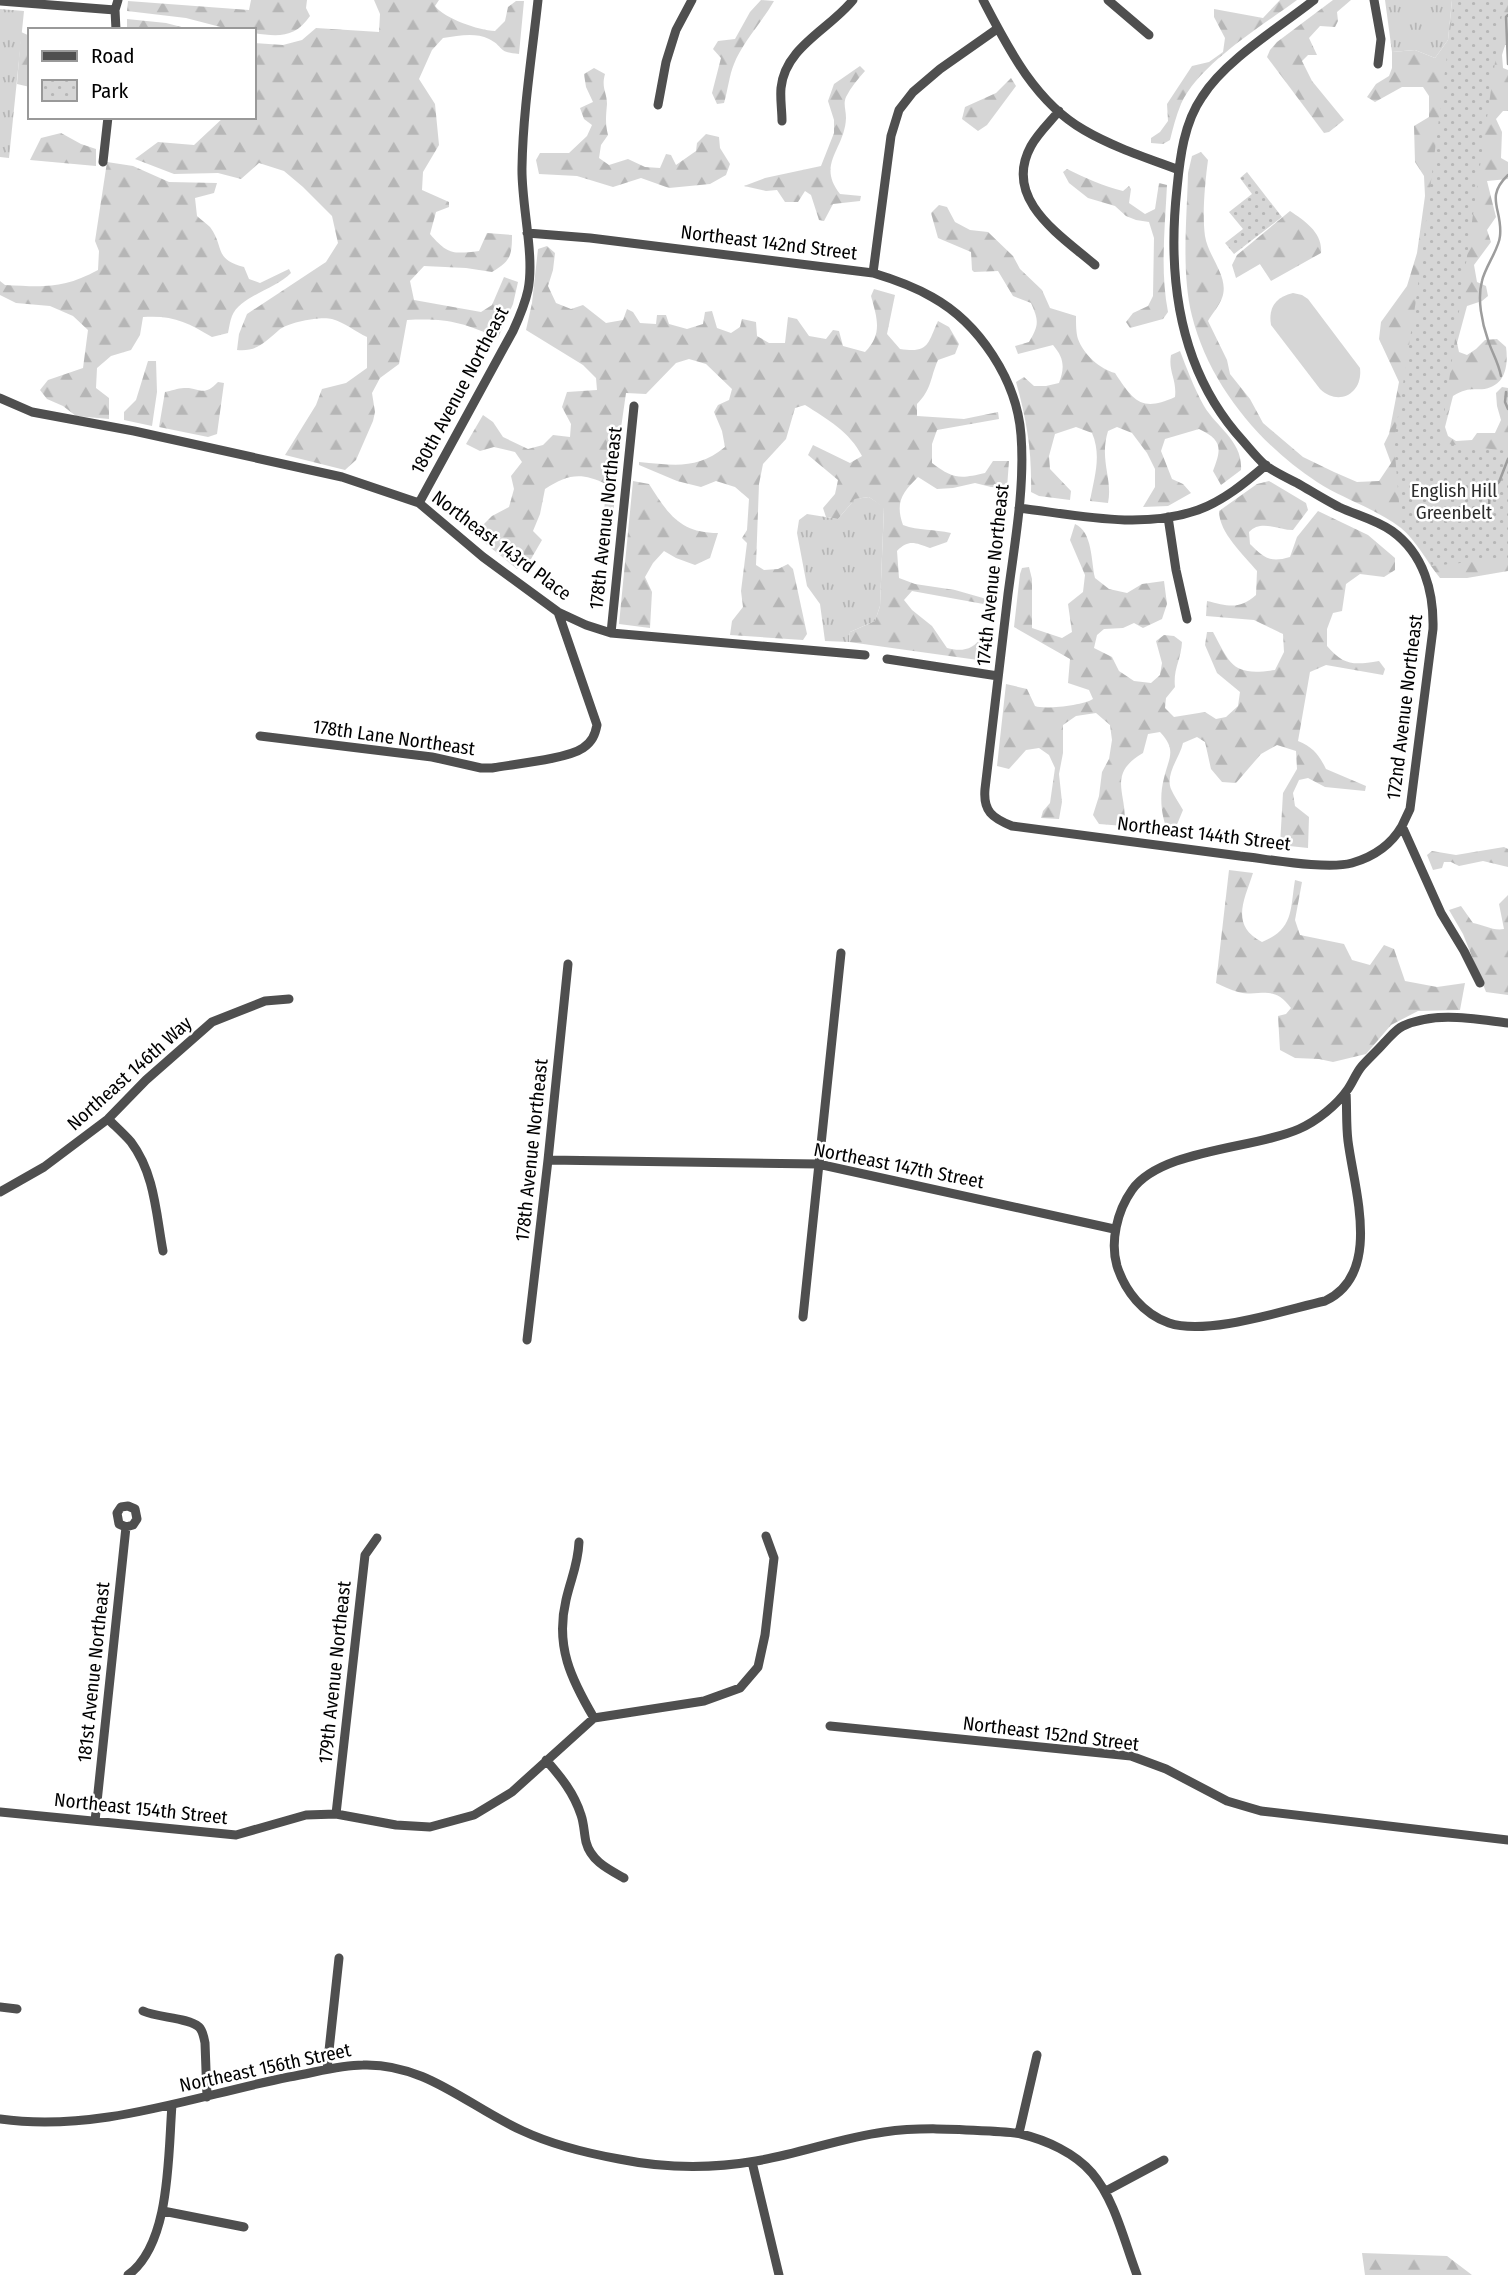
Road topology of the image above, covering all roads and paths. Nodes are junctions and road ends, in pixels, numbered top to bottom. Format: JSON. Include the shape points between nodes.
{"nodes":[{"id":1,"x":538,"y":0,"type":"edge"},
{"id":2,"x":692,"y":0,"type":"edge"},
{"id":3,"x":853,"y":0,"type":"edge"},
{"id":4,"x":983,"y":0,"type":"edge"},
{"id":5,"x":1108,"y":0,"type":"edge"},
{"id":6,"x":1314,"y":0,"type":"edge"},
{"id":7,"x":1374,"y":0,"type":"edge"},
{"id":8,"x":0,"y":1,"type":"edge"},
{"id":9,"x":116,"y":5,"type":"edge"},
{"id":10,"x":116,"y":28,"type":"edge"},
{"id":11,"x":997,"y":29,"type":"junction"},
{"id":12,"x":1149,"y":35,"type":"dead end"},
{"id":13,"x":1378,"y":64,"type":"dead end"},
{"id":14,"x":659,"y":105,"type":"dead end"},
{"id":15,"x":1059,"y":111,"type":"junction"},
{"id":16,"x":108,"y":119,"type":"edge"},
{"id":17,"x":782,"y":121,"type":"dead end"},
{"id":18,"x":103,"y":162,"type":"dead end"},
{"id":19,"x":1179,"y":170,"type":"junction"},
{"id":20,"x":527,"y":233,"type":"junction"},
{"id":21,"x":1094,"y":265,"type":"dead end"},
{"id":22,"x":873,"y":273,"type":"junction"},
{"id":23,"x":984,"y":344,"type":"joint"},
{"id":24,"x":0,"y":398,"type":"edge"},
{"id":25,"x":634,"y":406,"type":"dead end"},
{"id":26,"x":1265,"y":466,"type":"junction"},
{"id":27,"x":419,"y":503,"type":"junction"},
{"id":28,"x":1019,"y":508,"type":"junction"},
{"id":29,"x":1168,"y":517,"type":"junction"},
{"id":30,"x":558,"y":612,"type":"junction"},
{"id":31,"x":1187,"y":619,"type":"dead end"},
{"id":32,"x":611,"y":633,"type":"junction"},
{"id":33,"x":865,"y":655,"type":"dead end"},
{"id":34,"x":887,"y":659,"type":"dead end"},
{"id":35,"x":998,"y":676,"type":"junction"},
{"id":36,"x":260,"y":737,"type":"dead end"},
{"id":37,"x":990,"y":816,"type":"joint"},
{"id":38,"x":1402,"y":826,"type":"junction"},
{"id":39,"x":841,"y":953,"type":"dead end"},
{"id":40,"x":568,"y":964,"type":"dead end"},
{"id":41,"x":1480,"y":983,"type":"dead end"},
{"id":42,"x":289,"y":999,"type":"dead end"},
{"id":43,"x":1508,"y":1023,"type":"edge"},
{"id":44,"x":1346,"y":1092,"type":"junction"},
{"id":45,"x":108,"y":1119,"type":"junction"},
{"id":46,"x":548,"y":1160,"type":"junction"},
{"id":47,"x":818,"y":1164,"type":"junction"},
{"id":48,"x":0,"y":1192,"type":"edge"},
{"id":49,"x":1114,"y":1229,"type":"junction"},
{"id":50,"x":163,"y":1251,"type":"dead end"},
{"id":51,"x":803,"y":1317,"type":"dead end"},
{"id":52,"x":527,"y":1340,"type":"dead end"},
{"id":53,"x":126,"y":1527,"type":"dead end"},
{"id":54,"x":766,"y":1536,"type":"dead end"},
{"id":55,"x":377,"y":1538,"type":"dead end"},
{"id":56,"x":579,"y":1542,"type":"dead end"},
{"id":57,"x":594,"y":1718,"type":"junction"},
{"id":58,"x":830,"y":1726,"type":"dead end"},
{"id":59,"x":546,"y":1760,"type":"junction"},
{"id":60,"x":0,"y":1812,"type":"edge"},
{"id":61,"x":336,"y":1814,"type":"junction"},
{"id":62,"x":95,"y":1821,"type":"junction"},
{"id":63,"x":1508,"y":1840,"type":"edge"},
{"id":64,"x":624,"y":1878,"type":"dead end"},
{"id":65,"x":339,"y":1958,"type":"dead end"},
{"id":66,"x":0,"y":2007,"type":"edge"},
{"id":67,"x":17,"y":2008,"type":"dead end"},
{"id":68,"x":143,"y":2011,"type":"dead end"},
{"id":69,"x":1037,"y":2056,"type":"dead end"},
{"id":70,"x":327,"y":2069,"type":"junction"},
{"id":71,"x":207,"y":2096,"type":"junction"},
{"id":72,"x":172,"y":2105,"type":"junction"},
{"id":73,"x":0,"y":2119,"type":"edge"},
{"id":74,"x":1019,"y":2133,"type":"junction"},
{"id":75,"x":1164,"y":2160,"type":"dead end"},
{"id":76,"x":752,"y":2162,"type":"junction"},
{"id":77,"x":1106,"y":2191,"type":"junction"},
{"id":78,"x":163,"y":2211,"type":"junction"},
{"id":79,"x":244,"y":2227,"type":"dead end"},
{"id":80,"x":128,"y":2275,"type":"edge"},
{"id":81,"x":779,"y":2275,"type":"edge"},
{"id":82,"x":1137,"y":2275,"type":"edge"}],
"edges":[{"from":1,"to":20,"type":"street","name":"180th Avenue Northeast","via":[[522,165]]},
{"from":2,"to":14,"type":"street","via":[[666,62]]},
{"from":3,"to":17,"type":"street","via":[[792,59],[781,88]]},
{"from":4,"to":11,"type":"street"},
{"from":5,"to":12,"type":"street"},
{"from":6,"to":19,"type":"street","name":"172nd Avenue Northeast","via":[[1224,70],[1204,93],[1184,139]]},
{"from":7,"to":13,"type":"street","via":[[1381,39]]},
{"from":8,"to":9,"type":"street"},
{"from":9,"to":10,"type":"street"},
{"from":11,"to":15,"type":"street","via":[[1023,71]]},
{"from":11,"to":22,"type":"street","via":[[940,69],[899,110],[891,136]]},
{"from":15,"to":19,"type":"street","via":[[1084,130]]},
{"from":15,"to":21,"type":"street","via":[[1031,144],[1024,162],[1024,181],[1038,215]]},
{"from":16,"to":18,"type":"street"},
{"from":19,"to":26,"type":"street","name":"172nd Avenue Northeast","via":[[1175,290],[1191,356],[1228,425]]},
{"from":20,"to":22,"type":"street","name":"Northeast 142nd Street"},
{"from":20,"to":27,"type":"street","name":"180th Avenue Northeast","via":[[528,288],[521,313]]},
{"from":22,"to":23,"type":"street","name":"Northeast 142nd Street","via":[[932,297]]},
{"from":23,"to":28,"type":"street","name":"174th Avenue Northeast","via":[[1009,388],[1021,432]]},
{"from":24,"to":27,"type":"street","name":"Northeast 143rd Place","via":[[32,412],[341,477]]},
{"from":25,"to":32,"type":"street","name":"178th Avenue Northeast"},
{"from":26,"to":29,"type":"street","via":[[1218,500]]},
{"from":26,"to":38,"type":"street","name":"172nd Avenue Northeast","via":[[1391,530],[1414,553],[1430,586],[1433,629],[1410,809]]},
{"from":27,"to":30,"type":"street","name":"Northeast 143rd Place"},
{"from":28,"to":29,"type":"street","via":[[1126,519]]},
{"from":28,"to":35,"type":"street","name":"174th Avenue Northeast"},
{"from":29,"to":31,"type":"street"},
{"from":30,"to":32,"type":"street","name":"Northeast 143rd Place"},
{"from":30,"to":36,"type":"street","name":"178th Lane Northeast","via":[[597,725],[596,734],[581,750],[481,768],[432,757]]},
{"from":32,"to":33,"type":"street","name":"Northeast 143rd Place"},
{"from":34,"to":35,"type":"street"},
{"from":35,"to":37,"type":"street","name":"174th Avenue Northeast","via":[[984,799]]},
{"from":37,"to":38,"type":"street","name":"Northeast 144th Street","via":[[1012,826],[1335,866],[1376,853]]},
{"from":38,"to":41,"type":"street","name":"172nd Avenue Northeast","via":[[1440,911]]},
{"from":39,"to":47,"type":"street"},
{"from":40,"to":46,"type":"street","name":"178th Avenue Northeast"},
{"from":42,"to":45,"type":"street","name":"Northeast 146th Way","via":[[265,1001],[212,1022]]},
{"from":43,"to":44,"type":"street","via":[[1438,1018],[1400,1027],[1360,1068]]},
{"from":44,"to":49,"type":"street","via":[[1299,1129],[1159,1168],[1132,1191]]},
{"from":44,"to":49,"type":"street","via":[[1347,1139],[1361,1230],[1354,1271],[1337,1295],[1235,1322],[1168,1323],[1130,1296],[1115,1258]]},
{"from":45,"to":48,"type":"street","name":"Northeast 146th Way","via":[[44,1167]]},
{"from":45,"to":50,"type":"street","via":[[131,1142],[146,1168]]},
{"from":46,"to":47,"type":"street","name":"Northeast 147th Street"},
{"from":46,"to":52,"type":"street","name":"178th Avenue Northeast"},
{"from":47,"to":49,"type":"street","name":"Northeast 147th Street"},
{"from":47,"to":51,"type":"street"},
{"from":53,"to":62,"type":"street","name":"181st Avenue Northeast"},
{"from":54,"to":57,"type":"street","via":[[774,1558],[765,1635],[758,1667],[740,1688],[704,1701]]},
{"from":55,"to":61,"type":"street","name":"179th Avenue Northeast","via":[[365,1555]]},
{"from":56,"to":57,"type":"street","via":[[566,1602],[563,1650],[576,1688]]},
{"from":57,"to":59,"type":"street","name":"Northeast 154th Street"},
{"from":58,"to":63,"type":"street","name":"Northeast 152nd Street","via":[[1131,1756],[1227,1801],[1262,1811]]},
{"from":59,"to":61,"type":"street","name":"Northeast 154th Street","via":[[512,1792],[454,1822],[430,1827],[396,1825]]},
{"from":59,"to":64,"type":"street","via":[[569,1787],[592,1856]]},
{"from":60,"to":62,"type":"street","name":"Northeast 154th Street"},
{"from":61,"to":62,"type":"street","name":"Northeast 154th Street","via":[[306,1815],[236,1835]]},
{"from":65,"to":70,"type":"street"},
{"from":66,"to":67,"type":"street"},
{"from":68,"to":71,"type":"street","via":[[198,2026],[204,2035]]},
{"from":69,"to":74,"type":"street"},
{"from":70,"to":71,"type":"street","name":"Northeast 156th Street"},
{"from":70,"to":76,"type":"street","name":"Northeast 156th Street","via":[[383,2065],[413,2072],[521,2130],[589,2153],[676,2167]]},
{"from":71,"to":72,"type":"street","name":"Northeast 156th Street"},
{"from":72,"to":73,"type":"street","name":"Northeast 156th Street","via":[[79,2122]]},
{"from":72,"to":78,"type":"street"},
{"from":74,"to":76,"type":"street","name":"Northeast 156th Street","via":[[884,2132]]},
{"from":74,"to":77,"type":"street","name":"Northeast 156th Street","via":[[1066,2152],[1090,2170]]},
{"from":75,"to":77,"type":"street"},
{"from":76,"to":81,"type":"street"},
{"from":77,"to":82,"type":"street"},
{"from":78,"to":79,"type":"street"},
{"from":78,"to":80,"type":"street","via":[[152,2248]]}]}
